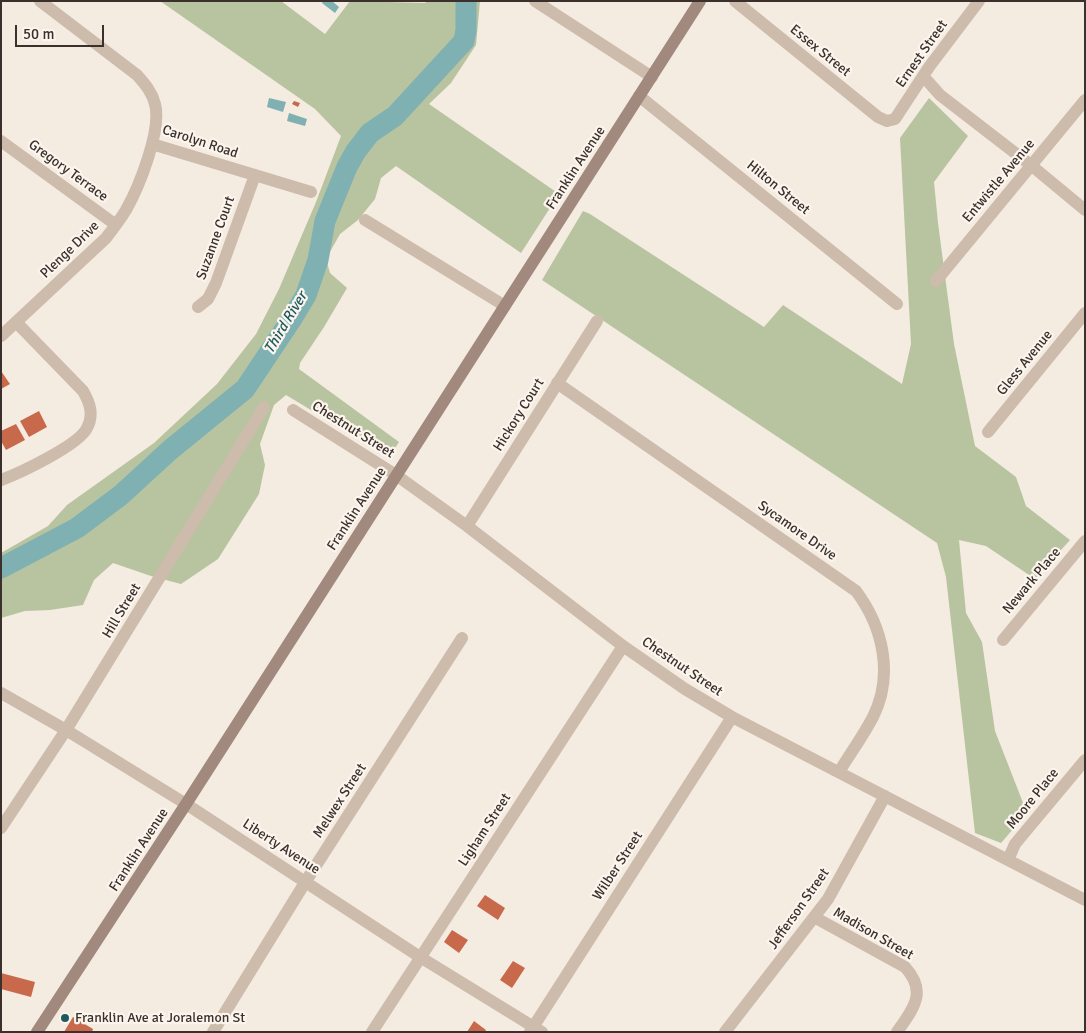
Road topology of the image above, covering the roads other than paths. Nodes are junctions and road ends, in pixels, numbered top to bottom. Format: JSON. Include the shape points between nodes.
{"nodes":[{"id":1,"x":40,"y":1,"type":"edge"},
{"id":2,"x":535,"y":1,"type":"edge"},
{"id":3,"x":700,"y":1,"type":"edge"},
{"id":4,"x":735,"y":1,"type":"edge"},
{"id":5,"x":979,"y":1,"type":"edge"},
{"id":6,"x":652,"y":77,"type":"junction"},
{"id":7,"x":924,"y":77,"type":"junction"},
{"id":8,"x":639,"y":96,"type":"junction"},
{"id":9,"x":1085,"y":100,"type":"edge"},
{"id":10,"x":887,"y":121,"type":"joint"},
{"id":11,"x":1,"y":141,"type":"edge"},
{"id":12,"x":152,"y":144,"type":"junction"},
{"id":13,"x":1032,"y":166,"type":"junction"},
{"id":14,"x":254,"y":175,"type":"junction"},
{"id":15,"x":310,"y":192,"type":"dead end"},
{"id":16,"x":1085,"y":210,"type":"edge"},
{"id":17,"x":365,"y":220,"type":"dead end"},
{"id":18,"x":116,"y":225,"type":"junction"},
{"id":19,"x":936,"y":282,"type":"dead end"},
{"id":20,"x":897,"y":304,"type":"dead end"},
{"id":21,"x":505,"y":306,"type":"junction"},
{"id":22,"x":198,"y":307,"type":"dead end"},
{"id":23,"x":1085,"y":313,"type":"edge"},
{"id":24,"x":596,"y":321,"type":"dead end"},
{"id":25,"x":16,"y":322,"type":"junction"},
{"id":26,"x":1,"y":336,"type":"edge"},
{"id":27,"x":557,"y":382,"type":"junction"},
{"id":28,"x":264,"y":408,"type":"dead end"},
{"id":29,"x":293,"y":410,"type":"dead end"},
{"id":30,"x":988,"y":432,"type":"dead end"},
{"id":31,"x":396,"y":475,"type":"junction"},
{"id":32,"x":1,"y":480,"type":"edge"},
{"id":33,"x":467,"y":526,"type":"junction"},
{"id":34,"x":1085,"y":541,"type":"edge"},
{"id":35,"x":462,"y":638,"type":"dead end"},
{"id":36,"x":1003,"y":640,"type":"dead end"},
{"id":37,"x":623,"y":646,"type":"junction"},
{"id":38,"x":1,"y":693,"type":"edge"},
{"id":39,"x":732,"y":717,"type":"junction"},
{"id":40,"x":66,"y":730,"type":"junction"},
{"id":41,"x":1085,"y":760,"type":"edge"},
{"id":42,"x":839,"y":772,"type":"junction"},
{"id":43,"x":885,"y":796,"type":"junction"},
{"id":44,"x":186,"y":804,"type":"junction"},
{"id":45,"x":1,"y":828,"type":"edge"},
{"id":46,"x":1008,"y":860,"type":"junction"},
{"id":47,"x":306,"y":881,"type":"junction"},
{"id":48,"x":1085,"y":900,"type":"edge"},
{"id":49,"x":814,"y":917,"type":"junction"},
{"id":50,"x":420,"y":957,"type":"junction"},
{"id":51,"x":535,"y":1030,"type":"edge"},
{"id":52,"x":37,"y":1032,"type":"edge"},
{"id":53,"x":213,"y":1032,"type":"edge"},
{"id":54,"x":372,"y":1032,"type":"edge"},
{"id":55,"x":725,"y":1032,"type":"edge"},
{"id":56,"x":897,"y":1032,"type":"edge"}],
"edges":[{"from":1,"to":12,"type":"street","name":"Carolyn Road","via":[[137,75],[150,89],[157,120]]},
{"from":2,"to":6,"type":"street"},
{"from":3,"to":6,"type":"main road","name":"Franklin Avenue"},
{"from":4,"to":10,"type":"street","name":"Essex Street","via":[[878,118]]},
{"from":5,"to":7,"type":"street","name":"Ernest Street"},
{"from":6,"to":8,"type":"main road","name":"Franklin Avenue"},
{"from":7,"to":10,"type":"street","name":"Ernest Street","via":[[895,119]]},
{"from":7,"to":13,"type":"street","via":[[940,95]]},
{"from":8,"to":20,"type":"street","name":"Hilton Street"},
{"from":8,"to":21,"type":"main road","name":"Franklin Avenue"},
{"from":9,"to":13,"type":"street","name":"Entwistle Avenue"},
{"from":11,"to":18,"type":"street","name":"Gregory Terrace"},
{"from":12,"to":14,"type":"street","name":"Carolyn Road"},
{"from":12,"to":18,"type":"street","name":"Plenge Drive","via":[[134,194]]},
{"from":13,"to":16,"type":"street"},
{"from":13,"to":19,"type":"street","name":"Entwistle Avenue"},
{"from":14,"to":15,"type":"street","name":"Carolyn Road"},
{"from":14,"to":22,"type":"street","name":"Suzanne Court","via":[[216,283],[208,299]]},
{"from":17,"to":21,"type":"street"},
{"from":18,"to":25,"type":"street","name":"Plenge Drive"},
{"from":21,"to":31,"type":"main road","name":"Franklin Avenue"},
{"from":23,"to":30,"type":"street","name":"Gless Avenue"},
{"from":24,"to":27,"type":"street","name":"Hickory Court"},
{"from":25,"to":26,"type":"street","name":"Plenge Drive"},
{"from":25,"to":32,"type":"street","via":[[84,391],[89,400],[91,418],[76,440]]},
{"from":27,"to":33,"type":"street","name":"Hickory Court"},
{"from":27,"to":42,"type":"street","name":"Sycamore Drive","via":[[856,591],[864,601],[881,640],[883,683],[873,717]]},
{"from":28,"to":40,"type":"street","name":"Hill Street"},
{"from":29,"to":31,"type":"street","name":"Chestnut Street"},
{"from":31,"to":33,"type":"street","name":"Chestnut Street"},
{"from":31,"to":44,"type":"main road","name":"Franklin Avenue"},
{"from":33,"to":37,"type":"street","name":"Chestnut Street"},
{"from":34,"to":36,"type":"street","name":"Newark Place"},
{"from":35,"to":47,"type":"street","name":"Melwex Street"},
{"from":37,"to":39,"type":"street","name":"Chestnut Street","via":[[685,690]]},
{"from":37,"to":50,"type":"street","name":"Ligham Street"},
{"from":38,"to":40,"type":"street","name":"Liberty Avenue"},
{"from":39,"to":42,"type":"street","name":"Chestnut Street"},
{"from":39,"to":51,"type":"street","name":"Wilber Street"},
{"from":40,"to":44,"type":"street","name":"Liberty Avenue"},
{"from":40,"to":45,"type":"street","name":"Hill Street"},
{"from":41,"to":46,"type":"street","name":"Moore Place","via":[[1015,844]]},
{"from":42,"to":43,"type":"street","name":"Chestnut Street"},
{"from":43,"to":46,"type":"street","name":"Chestnut Street"},
{"from":43,"to":49,"type":"street","name":"Jefferson Street","via":[[828,899]]},
{"from":44,"to":47,"type":"street","name":"Liberty Avenue"},
{"from":44,"to":52,"type":"main road","name":"Franklin Avenue"},
{"from":46,"to":48,"type":"street","name":"Chestnut Street"},
{"from":47,"to":50,"type":"street","name":"Liberty Avenue"},
{"from":47,"to":53,"type":"street","name":"Melwex Street"},
{"from":49,"to":55,"type":"street","name":"Jefferson Street"},
{"from":49,"to":56,"type":"street","name":"Madison Street","via":[[905,967],[912,974],[917,988],[916,1003]]},
{"from":50,"to":51,"type":"street","name":"Liberty Avenue"},
{"from":50,"to":54,"type":"street","name":"Ligham Street"}]}
